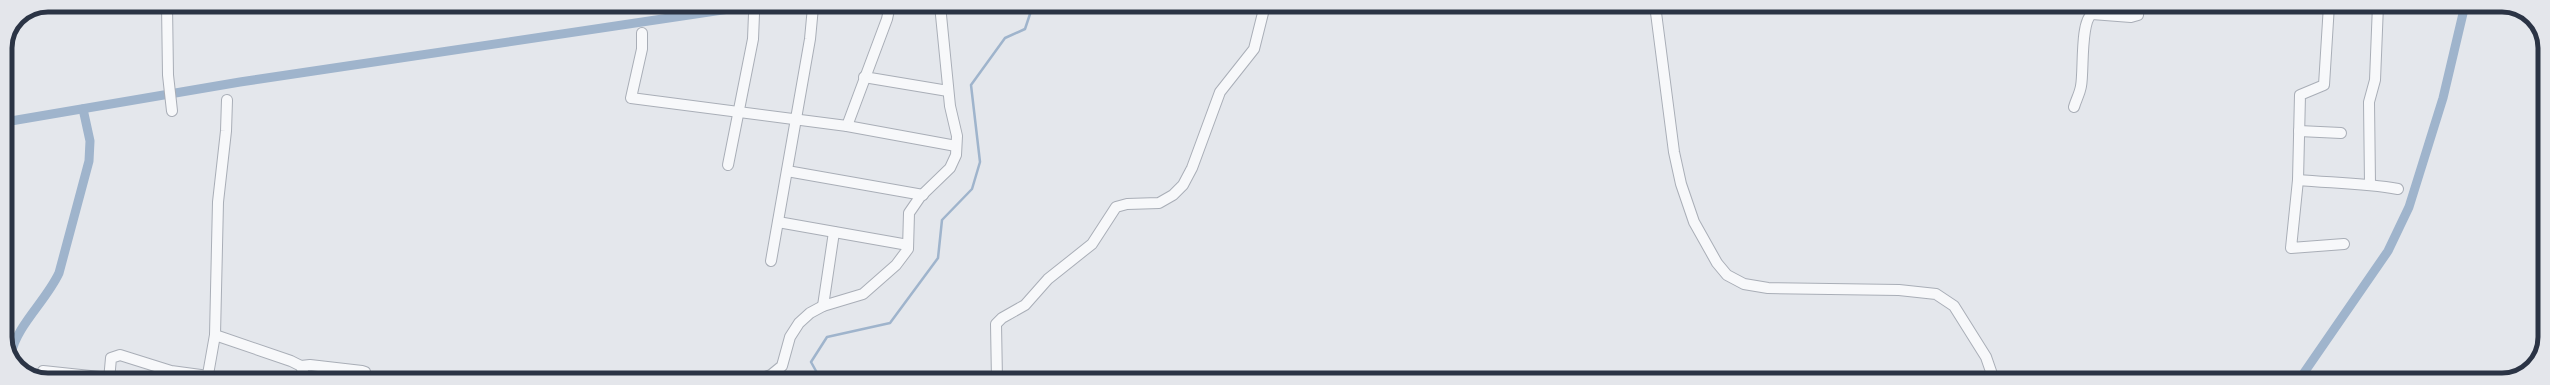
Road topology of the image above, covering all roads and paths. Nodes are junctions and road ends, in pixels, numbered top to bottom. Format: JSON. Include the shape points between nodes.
{"nodes":[{"id":1,"x":167,"y":12,"type":"edge"},
{"id":2,"x":812,"y":12,"type":"edge"},
{"id":3,"x":888,"y":12,"type":"edge"},
{"id":4,"x":941,"y":12,"type":"edge"},
{"id":5,"x":1262,"y":12,"type":"edge"},
{"id":6,"x":1656,"y":12,"type":"edge"},
{"id":7,"x":2138,"y":12,"type":"edge"},
{"id":8,"x":2328,"y":12,"type":"edge"},
{"id":9,"x":2378,"y":12,"type":"edge"},
{"id":10,"x":754,"y":14,"type":"dead end"},
{"id":11,"x":642,"y":33,"type":"dead end"},
{"id":12,"x":864,"y":77,"type":"junction"},
{"id":13,"x":948,"y":91,"type":"junction"},
{"id":14,"x":227,"y":100,"type":"dead end"},
{"id":15,"x":2074,"y":107,"type":"dead end"},
{"id":16,"x":172,"y":108,"type":"dead end"},
{"id":17,"x":740,"y":113,"type":"junction"},
{"id":18,"x":796,"y":119,"type":"junction"},
{"id":19,"x":847,"y":126,"type":"junction"},
{"id":20,"x":2299,"y":131,"type":"junction"},
{"id":21,"x":2341,"y":133,"type":"dead end"},
{"id":22,"x":956,"y":146,"type":"junction"},
{"id":23,"x":728,"y":165,"type":"dead end"},
{"id":24,"x":787,"y":171,"type":"junction"},
{"id":25,"x":2298,"y":180,"type":"junction"},
{"id":26,"x":2370,"y":184,"type":"junction"},
{"id":27,"x":2398,"y":189,"type":"dead end"},
{"id":28,"x":923,"y":195,"type":"junction"},
{"id":29,"x":778,"y":222,"type":"junction"},
{"id":30,"x":834,"y":232,"type":"junction"},
{"id":31,"x":2344,"y":244,"type":"dead end"},
{"id":32,"x":908,"y":245,"type":"junction"},
{"id":33,"x":771,"y":261,"type":"dead end"},
{"id":34,"x":824,"y":306,"type":"junction"},
{"id":35,"x":215,"y":335,"type":"junction"},
{"id":36,"x":301,"y":366,"type":"junction"},
{"id":37,"x":43,"y":371,"type":"dead end"},
{"id":38,"x":60,"y":373,"type":"edge"},
{"id":39,"x":110,"y":373,"type":"edge"},
{"id":40,"x":181,"y":373,"type":"edge"},
{"id":41,"x":208,"y":373,"type":"edge"},
{"id":42,"x":304,"y":373,"type":"edge"},
{"id":43,"x":365,"y":373,"type":"edge"},
{"id":44,"x":773,"y":373,"type":"edge"},
{"id":45,"x":997,"y":373,"type":"edge"},
{"id":46,"x":1992,"y":373,"type":"edge"}],
"edges":[{"from":1,"to":16,"type":"street","via":[[168,75]]},
{"from":2,"to":18,"type":"street"},
{"from":3,"to":12,"type":"street"},
{"from":4,"to":13,"type":"street"},
{"from":5,"to":45,"type":"street","via":[[1254,49],[1220,92],[1192,168],[1183,185],[1159,203],[1116,207],[1092,244],[1048,279],[1020,309],[996,324]]},
{"from":6,"to":46,"type":"street","via":[[1674,152],[1681,184],[1694,222],[1717,263],[1727,275],[1744,284],[1768,288],[1899,290],[1936,294],[1954,306],[1986,357]]},
{"from":7,"to":15,"type":"street","via":[[2138,16],[2131,17],[2092,14],[2090,16],[2086,25],[2081,85]]},
{"from":8,"to":20,"type":"street","via":[[2324,84],[2300,95]]},
{"from":9,"to":26,"type":"street","via":[[2375,80],[2369,102]]},
{"from":10,"to":17,"type":"street"},
{"from":11,"to":17,"type":"street","via":[[642,49],[631,98]]},
{"from":12,"to":13,"type":"street"},
{"from":12,"to":19,"type":"street"},
{"from":13,"to":22,"type":"street"},
{"from":14,"to":35,"type":"street","via":[[218,202]]},
{"from":17,"to":18,"type":"street"},
{"from":17,"to":23,"type":"street"},
{"from":18,"to":19,"type":"street"},
{"from":18,"to":24,"type":"street"},
{"from":19,"to":22,"type":"street"},
{"from":20,"to":21,"type":"street"},
{"from":20,"to":25,"type":"street"},
{"from":22,"to":28,"type":"street","via":[[956,156],[950,168]]},
{"from":24,"to":28,"type":"street"},
{"from":24,"to":29,"type":"street"},
{"from":25,"to":26,"type":"street","via":[[2343,185]]},
{"from":25,"to":31,"type":"street","via":[[2291,248]]},
{"from":26,"to":27,"type":"street"},
{"from":28,"to":32,"type":"street","via":[[909,213]]},
{"from":29,"to":30,"type":"street"},
{"from":29,"to":33,"type":"street"},
{"from":30,"to":32,"type":"street"},
{"from":30,"to":34,"type":"street"},
{"from":32,"to":34,"type":"street","via":[[908,249],[896,265],[863,294]]},
{"from":34,"to":44,"type":"street","via":[[810,313],[799,323],[790,337],[782,366]]},
{"from":35,"to":36,"type":"street"},
{"from":35,"to":41,"type":"street"},
{"from":36,"to":42,"type":"street"},
{"from":36,"to":43,"type":"street"},
{"from":37,"to":38,"type":"street"},
{"from":39,"to":40,"type":"street","via":[[111,358],[120,355]]}]}
